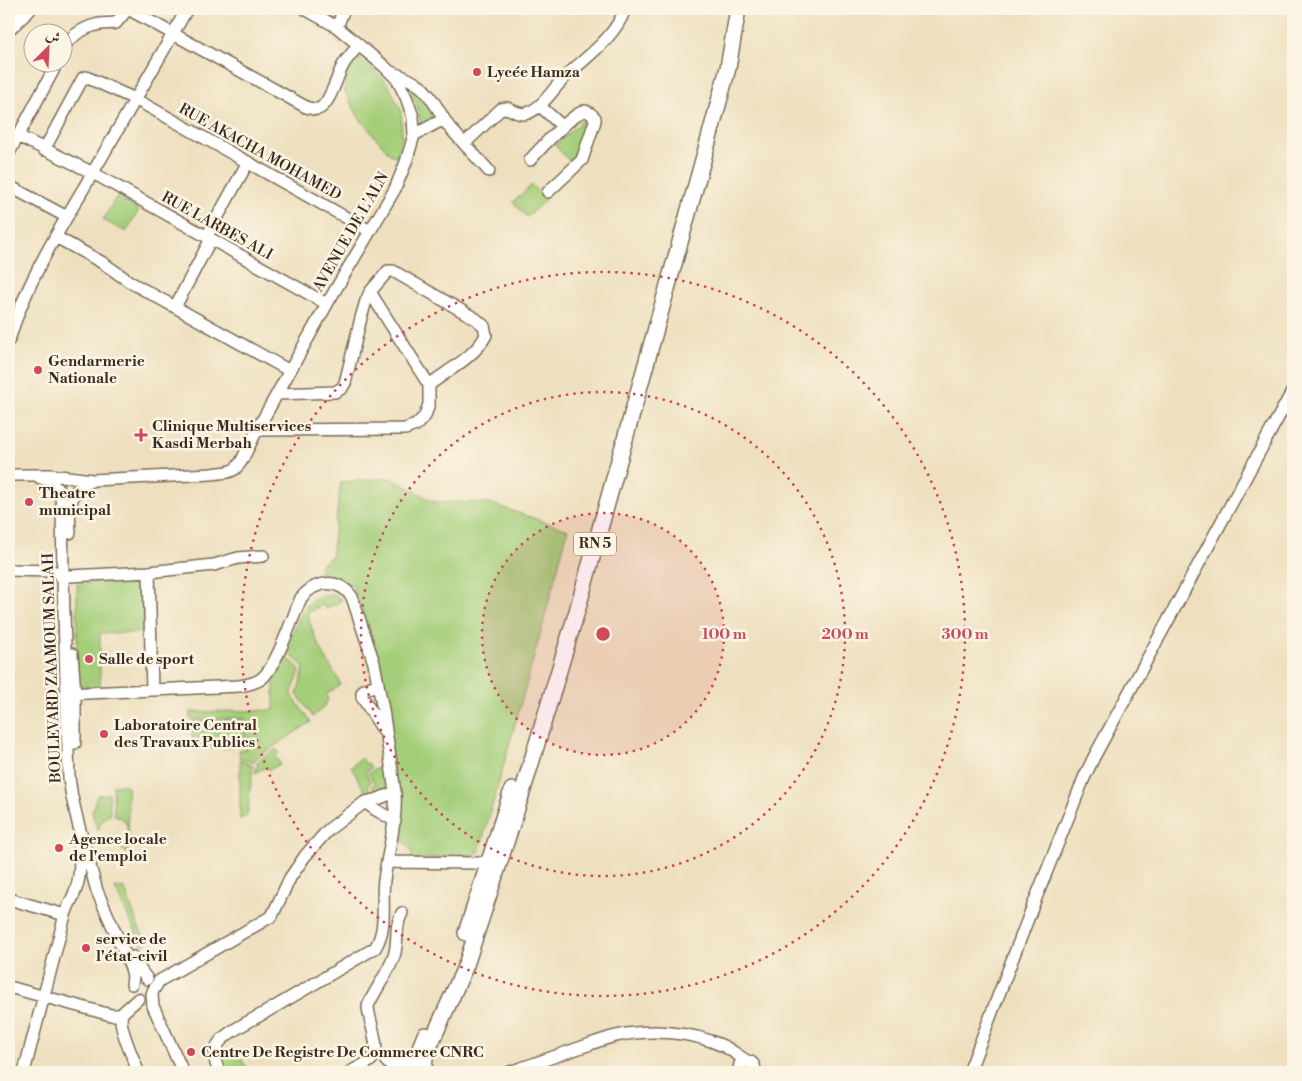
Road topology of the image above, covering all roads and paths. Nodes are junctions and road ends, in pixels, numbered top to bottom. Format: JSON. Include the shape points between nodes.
{"nodes":[{"id":1,"x":15,"y":9,"type":"edge"},
{"id":2,"x":28,"y":9,"type":"edge"},
{"id":3,"x":187,"y":9,"type":"edge"},
{"id":4,"x":305,"y":9,"type":"edge"},
{"id":5,"x":344,"y":9,"type":"edge"},
{"id":6,"x":625,"y":9,"type":"edge"},
{"id":7,"x":729,"y":9,"type":"edge"},
{"id":8,"x":738,"y":9,"type":"edge"},
{"id":9,"x":9,"y":14,"type":"edge"},
{"id":10,"x":9,"y":27,"type":"edge"},
{"id":11,"x":337,"y":27,"type":"junction"},
{"id":12,"x":173,"y":34,"type":"junction"},
{"id":13,"x":72,"y":37,"type":"edge"},
{"id":14,"x":359,"y":45,"type":"junction"},
{"id":15,"x":389,"y":71,"type":"junction"},
{"id":16,"x":53,"y":72,"type":"edge"},
{"id":17,"x":135,"y":99,"type":"junction"},
{"id":18,"x":540,"y":106,"type":"junction"},
{"id":19,"x":444,"y":118,"type":"junction"},
{"id":20,"x":562,"y":126,"type":"junction"},
{"id":21,"x":414,"y":135,"type":"junction"},
{"id":22,"x":18,"y":136,"type":"junction"},
{"id":23,"x":464,"y":143,"type":"junction"},
{"id":24,"x":44,"y":150,"type":"junction"},
{"id":25,"x":9,"y":153,"type":"edge"},
{"id":26,"x":530,"y":160,"type":"dead end"},
{"id":27,"x":248,"y":162,"type":"junction"},
{"id":28,"x":489,"y":171,"type":"dead end"},
{"id":29,"x":92,"y":174,"type":"junction"},
{"id":30,"x":9,"y":186,"type":"edge"},
{"id":31,"x":548,"y":192,"type":"dead end"},
{"id":32,"x":67,"y":217,"type":"junction"},
{"id":33,"x":370,"y":231,"type":"junction"},
{"id":34,"x":56,"y":237,"type":"junction"},
{"id":35,"x":209,"y":238,"type":"junction"},
{"id":36,"x":370,"y":292,"type":"junction"},
{"id":37,"x":327,"y":304,"type":"junction"},
{"id":38,"x":175,"y":307,"type":"junction"},
{"id":39,"x":12,"y":319,"type":"edge"},
{"id":40,"x":9,"y":340,"type":"edge"},
{"id":41,"x":290,"y":372,"type":"junction"},
{"id":42,"x":429,"y":385,"type":"junction"},
{"id":43,"x":1293,"y":390,"type":"edge"},
{"id":44,"x":277,"y":394,"type":"junction"},
{"id":45,"x":257,"y":430,"type":"junction"},
{"id":46,"x":9,"y":475,"type":"edge"},
{"id":47,"x":34,"y":475,"type":"junction"},
{"id":48,"x":69,"y":478,"type":"junction"},
{"id":49,"x":94,"y":480,"type":"junction"},
{"id":50,"x":59,"y":490,"type":"junction"},
{"id":51,"x":76,"y":492,"type":"junction"},
{"id":52,"x":263,"y":556,"type":"dead end"},
{"id":53,"x":9,"y":570,"type":"edge"},
{"id":54,"x":149,"y":572,"type":"junction"},
{"id":55,"x":67,"y":578,"type":"junction"},
{"id":56,"x":378,"y":684,"type":"junction"},
{"id":57,"x":152,"y":690,"type":"junction"},
{"id":58,"x":70,"y":694,"type":"junction"},
{"id":59,"x":387,"y":737,"type":"junction"},
{"id":60,"x":395,"y":792,"type":"junction"},
{"id":61,"x":365,"y":802,"type":"junction"},
{"id":62,"x":395,"y":821,"type":"junction"},
{"id":63,"x":78,"y":823,"type":"junction"},
{"id":64,"x":388,"y":862,"type":"junction"},
{"id":65,"x":485,"y":864,"type":"junction"},
{"id":66,"x":9,"y":899,"type":"edge"},
{"id":67,"x":71,"y":900,"type":"junction"},
{"id":68,"x":101,"y":900,"type":"junction"},
{"id":69,"x":402,"y":913,"type":"dead end"},
{"id":70,"x":65,"y":914,"type":"junction"},
{"id":71,"x":152,"y":985,"type":"junction"},
{"id":72,"x":9,"y":987,"type":"edge"},
{"id":73,"x":135,"y":994,"type":"junction"},
{"id":74,"x":45,"y":996,"type":"junction"},
{"id":75,"x":121,"y":1012,"type":"junction"},
{"id":76,"x":148,"y":1012,"type":"junction"},
{"id":77,"x":370,"y":1059,"type":"junction"},
{"id":78,"x":403,"y":1068,"type":"edge"},
{"id":79,"x":740,"y":1068,"type":"edge"},
{"id":80,"x":24,"y":1072,"type":"edge"},
{"id":81,"x":138,"y":1072,"type":"edge"},
{"id":82,"x":175,"y":1072,"type":"edge"},
{"id":83,"x":183,"y":1072,"type":"edge"},
{"id":84,"x":219,"y":1072,"type":"edge"},
{"id":85,"x":350,"y":1072,"type":"edge"},
{"id":86,"x":374,"y":1072,"type":"edge"},
{"id":87,"x":423,"y":1072,"type":"edge"},
{"id":88,"x":510,"y":1072,"type":"edge"},
{"id":89,"x":754,"y":1072,"type":"edge"},
{"id":90,"x":969,"y":1072,"type":"edge"}],
"edges":[{"from":1,"to":9,"type":"main road"},
{"from":2,"to":10,"type":"main road"},
{"from":3,"to":12,"type":"street"},
{"from":4,"to":11,"type":"street","name":"AVENUE DE L'ALN"},
{"from":5,"to":11,"type":"street"},
{"from":6,"to":18,"type":"street","via":[[604,41],[564,78]]},
{"from":7,"to":65,"type":"main road","number":"RN 5","via":[[699,139],[595,514],[512,791]]},
{"from":8,"to":87,"type":"main road","number":"RN 5","via":[[728,68],[571,631],[475,938],[426,1054]]},
{"from":11,"to":14,"type":"street","name":"AVENUE DE L'ALN"},
{"from":12,"to":13,"type":"street","via":[[130,10],[116,23],[96,25]]},
{"from":12,"to":14,"type":"street","via":[[312,109],[323,105],[341,68]]},
{"from":12,"to":17,"type":"street"},
{"from":14,"to":15,"type":"street","name":"AVENUE DE L'ALN"},
{"from":15,"to":19,"type":"street","via":[[420,85]]},
{"from":15,"to":21,"type":"street","name":"AVENUE DE L'ALN","via":[[406,97]]},
{"from":16,"to":22,"type":"street"},
{"from":17,"to":24,"type":"street","name":"RUE AKACHA MOHAMED","via":[[83,78]]},
{"from":17,"to":27,"type":"street","name":"RUE AKACHA MOHAMED"},
{"from":17,"to":29,"type":"street"},
{"from":18,"to":20,"type":"street"},
{"from":18,"to":23,"type":"street","via":[[527,114],[501,109]]},
{"from":19,"to":21,"type":"street"},
{"from":19,"to":23,"type":"street"},
{"from":20,"to":26,"type":"street"},
{"from":20,"to":31,"type":"street","via":[[583,111],[595,118],[582,160]]},
{"from":21,"to":33,"type":"street","name":"AVENUE DE L'ALN","via":[[395,189]]},
{"from":22,"to":24,"type":"street","name":"RUE LARBES ALI"},
{"from":22,"to":25,"type":"street"},
{"from":23,"to":28,"type":"street"},
{"from":24,"to":29,"type":"street","name":"RUE LARBES ALI"},
{"from":27,"to":33,"type":"street","name":"RUE AKACHA MOHAMED"},
{"from":27,"to":35,"type":"street"},
{"from":29,"to":32,"type":"street"},
{"from":29,"to":35,"type":"street","name":"RUE LARBES ALI"},
{"from":30,"to":32,"type":"street"},
{"from":32,"to":34,"type":"street"},
{"from":33,"to":37,"type":"street","name":"AVENUE DE L'ALN"},
{"from":34,"to":38,"type":"street"},
{"from":34,"to":39,"type":"street"},
{"from":35,"to":37,"type":"street","name":"RUE LARBES ALI"},
{"from":35,"to":38,"type":"street"},
{"from":36,"to":42,"type":"street"},
{"from":36,"to":42,"type":"street","via":[[388,271],[393,271],[484,326],[486,335],[475,352]]},
{"from":36,"to":44,"type":"street","via":[[342,388],[335,392]]},
{"from":37,"to":41,"type":"street","name":"AVENUE DE L'ALN"},
{"from":38,"to":41,"type":"street"},
{"from":39,"to":40,"type":"street"},
{"from":41,"to":44,"type":"street","name":"AVENUE DE L'ALN"},
{"from":42,"to":45,"type":"street","via":[[425,416],[416,425],[405,429]]},
{"from":43,"to":90,"type":"street","via":[[1094,756]]},
{"from":44,"to":45,"type":"street","name":"AVENUE DE L'ALN"},
{"from":45,"to":49,"type":"street","name":"AVENUE DE L'ALN","via":[[241,462],[228,472]]},
{"from":46,"to":47,"type":"street"},
{"from":47,"to":48,"type":"street"},
{"from":47,"to":50,"type":"street","via":[[48,480]]},
{"from":48,"to":49,"type":"street"},
{"from":48,"to":50,"type":"street","via":[[60,482]]},
{"from":48,"to":51,"type":"street","via":[[76,483]]},
{"from":49,"to":51,"type":"street"},
{"from":50,"to":51,"type":"street","via":[[65,496]]},
{"from":50,"to":55,"type":"street","name":"BOULEVARD ZAAMOUM SALAH"},
{"from":51,"to":55,"type":"street","name":"BOULEVARD ZAAMOUM SALAH","via":[[70,518]]},
{"from":52,"to":54,"type":"street"},
{"from":53,"to":55,"type":"street","via":[[52,571]]},
{"from":54,"to":55,"type":"street"},
{"from":54,"to":57,"type":"street"},
{"from":55,"to":58,"type":"street","name":"BOULEVARD ZAAMOUM SALAH","via":[[71,630]]},
{"from":56,"to":57,"type":"street","via":[[368,641],[352,597],[342,586],[330,584],[312,588],[302,598],[275,659],[262,678],[239,686]]},
{"from":56,"to":59,"type":"street"},
{"from":56,"to":59,"type":"street","via":[[364,690],[362,697]]},
{"from":57,"to":58,"type":"street"},
{"from":58,"to":63,"type":"street","name":"BOULEVARD ZAAMOUM SALAH","via":[[69,778]]},
{"from":58,"to":71,"type":"street","name":"BOULEVARD ZAAMOUM SALAH","via":[[76,773],[86,827],[108,898],[134,959]]},
{"from":59,"to":60,"type":"street"},
{"from":60,"to":61,"type":"street"},
{"from":60,"to":62,"type":"street"},
{"from":61,"to":62,"type":"street"},
{"from":61,"to":71,"type":"street","via":[[328,830],[305,856],[290,878],[272,916]]},
{"from":62,"to":64,"type":"street"},
{"from":63,"to":67,"type":"street","via":[[79,868],[77,887]]},
{"from":63,"to":68,"type":"street","name":"BOULEVARD ZAAMOUM SALAH"},
{"from":64,"to":65,"type":"street"},
{"from":64,"to":84,"type":"street","via":[[382,928],[375,948],[223,1038],[214,1056]]},
{"from":65,"to":78,"type":"main road","number":"RN 5","via":[[456,962],[419,1050]]},
{"from":66,"to":70,"type":"street"},
{"from":67,"to":68,"type":"street","via":[[86,890],[94,892]]},
{"from":67,"to":70,"type":"street"},
{"from":68,"to":73,"type":"street","name":"BOULEVARD ZAAMOUM SALAH","via":[[131,968]]},
{"from":69,"to":77,"type":"street","via":[[397,922],[392,962],[368,1006],[376,1049]]},
{"from":70,"to":74,"type":"street"},
{"from":71,"to":73,"type":"street","via":[[146,999]]},
{"from":71,"to":73,"type":"street","via":[[138,978]]},
{"from":71,"to":83,"type":"street","name":"BOULEVARD ZAAMOUM SALAH","via":[[153,1006]]},
{"from":72,"to":74,"type":"street"},
{"from":73,"to":75,"type":"street"},
{"from":73,"to":76,"type":"street","name":"BOULEVARD ZAAMOUM SALAH"},
{"from":74,"to":75,"type":"street"},
{"from":74,"to":80,"type":"street"},
{"from":75,"to":76,"type":"street","via":[[136,1005]]},
{"from":75,"to":81,"type":"street","via":[[121,1026]]},
{"from":76,"to":82,"type":"street","name":"BOULEVARD ZAAMOUM SALAH"},
{"from":77,"to":78,"type":"street"},
{"from":77,"to":85,"type":"street"},
{"from":77,"to":86,"type":"street"},
{"from":78,"to":87,"type":"main road","via":[[411,1063],[418,1065]]},
{"from":79,"to":88,"type":"street","via":[[736,1054],[720,1044],[697,1037],[654,1032],[615,1036]]},
{"from":79,"to":89,"type":"street","via":[[752,1063]]}]}
